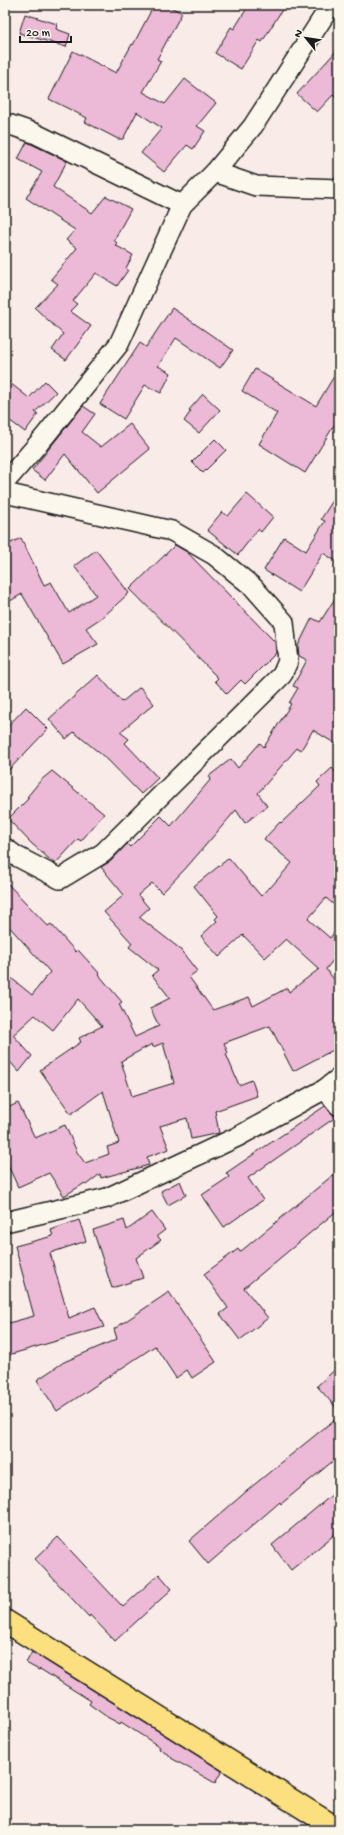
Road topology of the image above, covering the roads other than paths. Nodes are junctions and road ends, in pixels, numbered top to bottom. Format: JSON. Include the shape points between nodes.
{"nodes":[{"id":1,"x":331,"y":5,"type":"edge"},
{"id":2,"x":5,"y":123,"type":"edge"},
{"id":3,"x":215,"y":172,"type":"junction"},
{"id":4,"x":339,"y":189,"type":"edge"},
{"id":5,"x":182,"y":205,"type":"junction"},
{"id":6,"x":5,"y":482,"type":"edge"},
{"id":7,"x":5,"y":493,"type":"edge"},
{"id":8,"x":5,"y":848,"type":"edge"},
{"id":9,"x":332,"y":1083,"type":"edge"},
{"id":10,"x":339,"y":1106,"type":"edge"},
{"id":11,"x":5,"y":1222,"type":"edge"},
{"id":12,"x":5,"y":1621,"type":"edge"},
{"id":13,"x":339,"y":1830,"type":"edge"}],
"edges":[{"from":1,"to":3,"type":"street","via":[[253,126]]},
{"from":2,"to":5,"type":"street","via":[[34,134]]},
{"from":3,"to":4,"type":"street","via":[[256,186]]},
{"from":3,"to":5,"type":"street"},
{"from":5,"to":6,"type":"street","via":[[119,344]]},
{"from":7,"to":8,"type":"street","via":[[172,532],[214,555],[253,587],[284,622],[288,661],[282,675],[103,853],[60,879]]},
{"from":9,"to":10,"type":"street"},
{"from":9,"to":11,"type":"street","via":[[237,1137],[107,1198]]},
{"from":12,"to":13,"type":"main road"}]}
